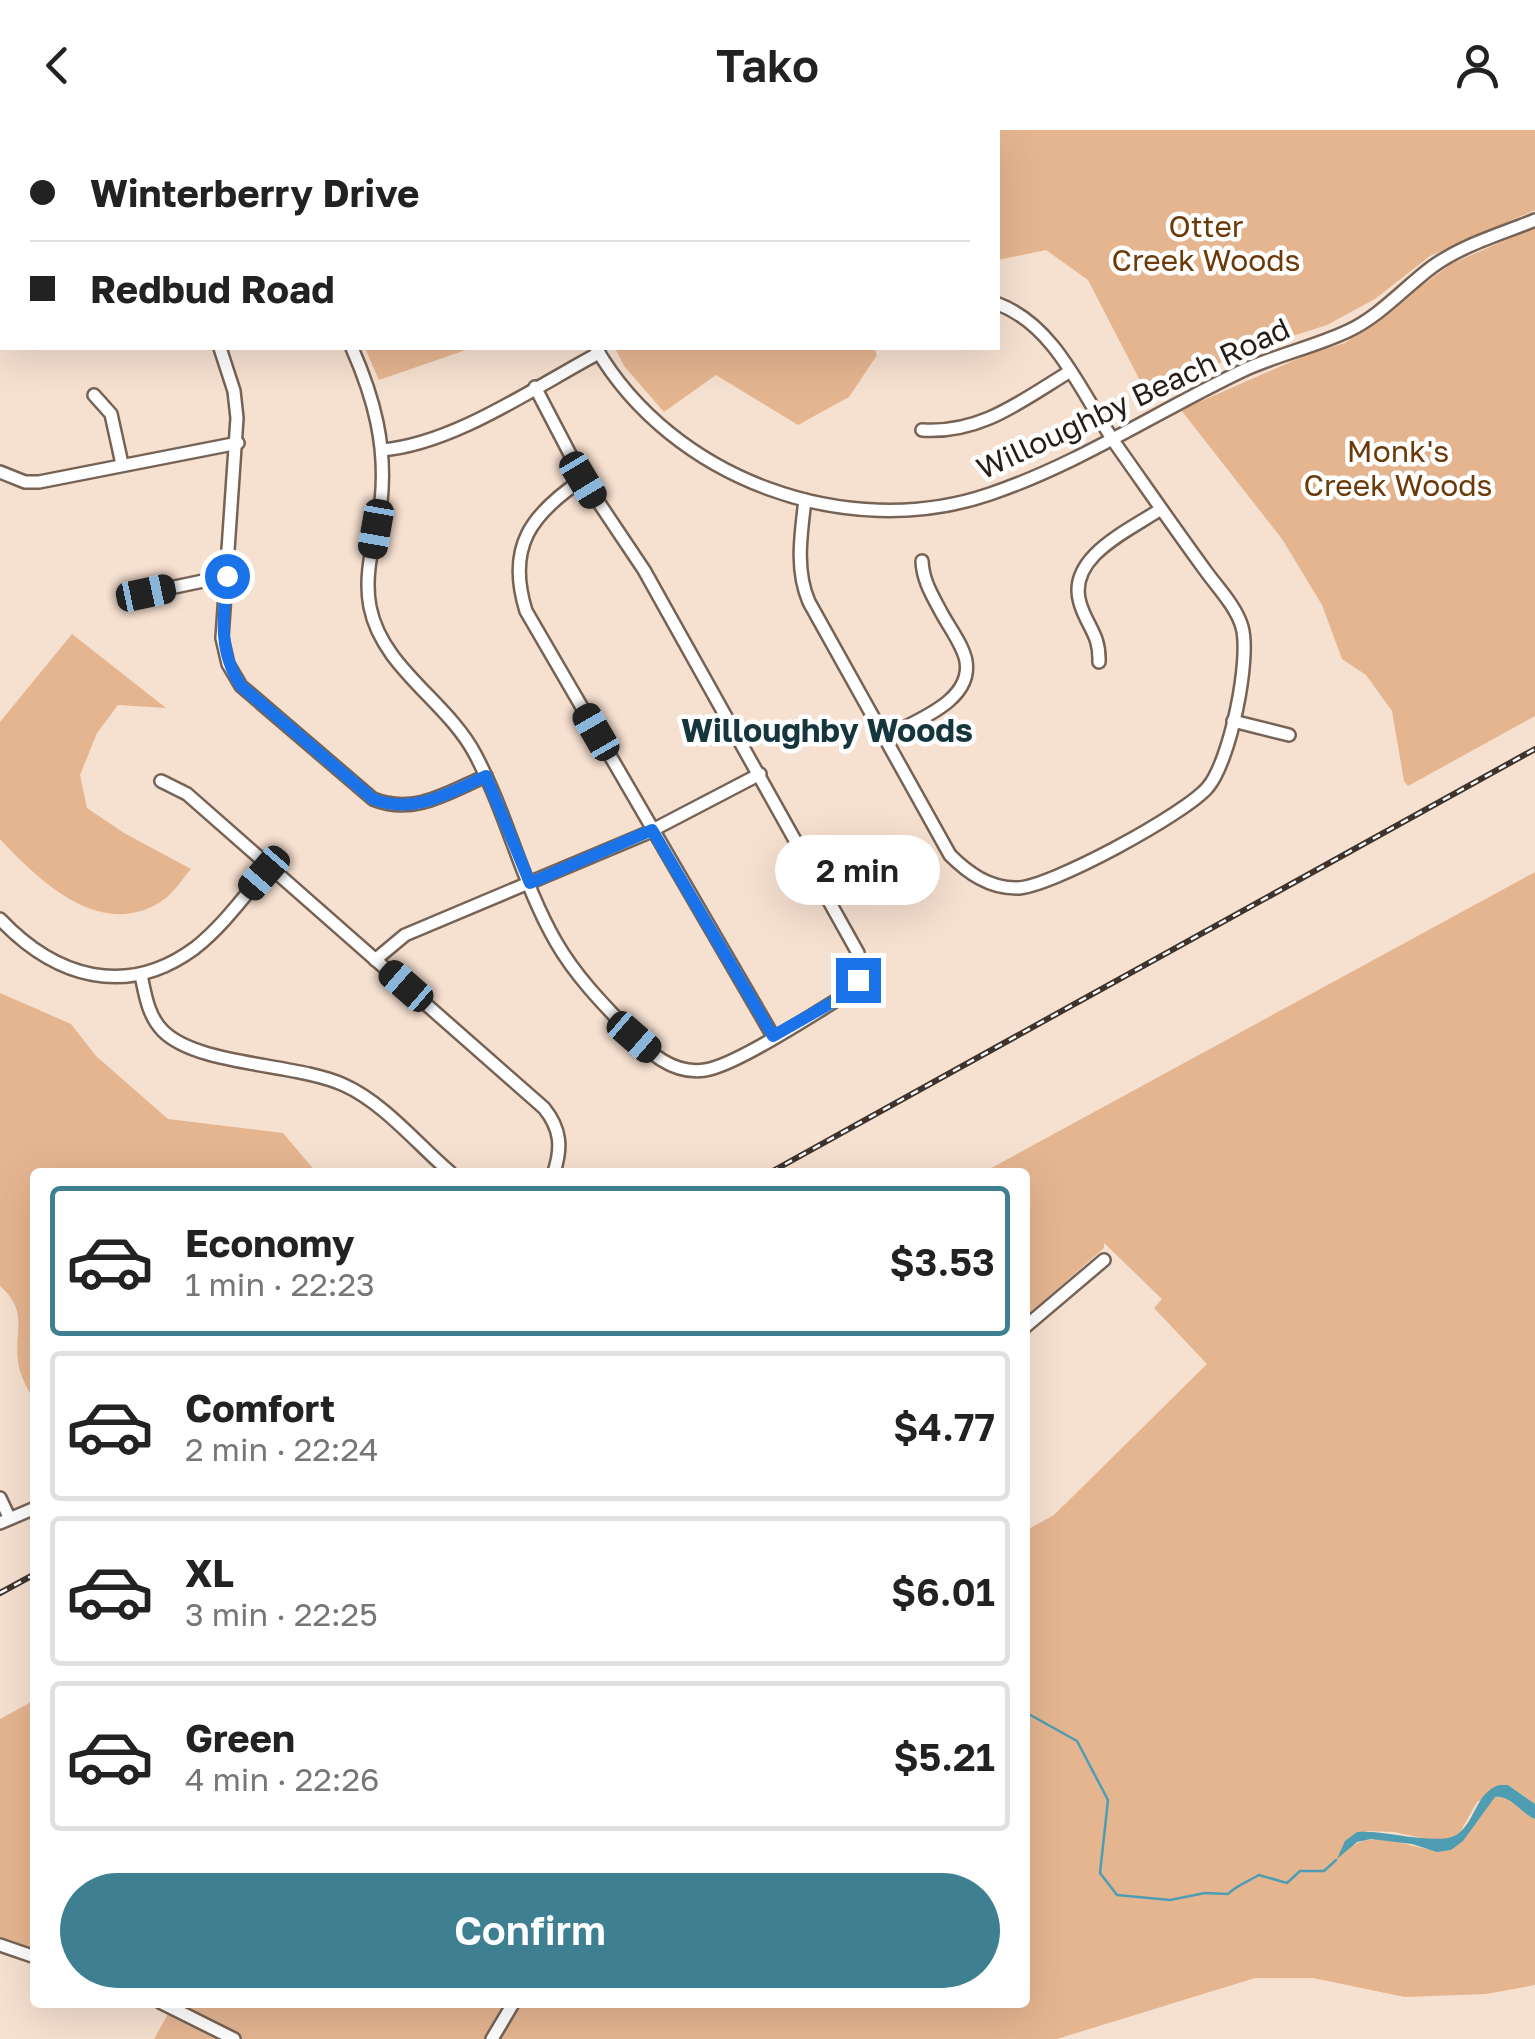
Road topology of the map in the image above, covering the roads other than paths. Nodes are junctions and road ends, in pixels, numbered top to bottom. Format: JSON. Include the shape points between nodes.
{"nodes":[{"id":1,"x":1535,"y":220,"type":"edge"},
{"id":2,"x":1000,"y":305,"type":"edge"},
{"id":3,"x":221,"y":350,"type":"edge"},
{"id":4,"x":353,"y":350,"type":"edge"},
{"id":5,"x":597,"y":350,"type":"edge"},
{"id":6,"x":1069,"y":372,"type":"junction"},
{"id":7,"x":535,"y":387,"type":"junction"},
{"id":8,"x":94,"y":395,"type":"dead end"},
{"id":9,"x":922,"y":430,"type":"dead end"},
{"id":10,"x":1112,"y":439,"type":"junction"},
{"id":11,"x":238,"y":443,"type":"junction"},
{"id":12,"x":382,"y":450,"type":"junction"},
{"id":13,"x":122,"y":464,"type":"junction"},
{"id":14,"x":0,"y":472,"type":"edge"},
{"id":15,"x":583,"y":480,"type":"junction"},
{"id":16,"x":805,"y":500,"type":"junction"},
{"id":17,"x":1161,"y":509,"type":"junction"},
{"id":18,"x":922,"y":562,"type":"dead end"},
{"id":19,"x":227,"y":576,"type":"junction"},
{"id":20,"x":146,"y":593,"type":"dead end"},
{"id":21,"x":1099,"y":662,"type":"dead end"},
{"id":22,"x":1233,"y":721,"type":"junction"},
{"id":23,"x":1289,"y":736,"type":"dead end"},
{"id":24,"x":886,"y":737,"type":"junction"},
{"id":25,"x":760,"y":774,"type":"junction"},
{"id":26,"x":486,"y":776,"type":"junction"},
{"id":27,"x":160,"y":781,"type":"dead end"},
{"id":28,"x":652,"y":830,"type":"junction"},
{"id":29,"x":269,"y":867,"type":"junction"},
{"id":30,"x":530,"y":883,"type":"junction"},
{"id":31,"x":0,"y":919,"type":"edge"},
{"id":32,"x":376,"y":960,"type":"junction"},
{"id":33,"x":142,"y":974,"type":"junction"},
{"id":34,"x":773,"y":1036,"type":"junction"},
{"id":35,"x":445,"y":1168,"type":"edge"},
{"id":36,"x":555,"y":1168,"type":"edge"},
{"id":37,"x":1104,"y":1260,"type":"dead end"},
{"id":38,"x":1030,"y":1324,"type":"edge"},
{"id":39,"x":0,"y":1498,"type":"edge"},
{"id":40,"x":30,"y":1510,"type":"edge"},
{"id":41,"x":4,"y":1520,"type":"edge"},
{"id":42,"x":0,"y":1945,"type":"edge"},
{"id":43,"x":30,"y":1956,"type":"edge"},
{"id":44,"x":172,"y":2008,"type":"edge"},
{"id":45,"x":510,"y":2008,"type":"edge"},
{"id":46,"x":234,"y":2039,"type":"edge"},
{"id":47,"x":492,"y":2039,"type":"edge"}],
"edges":[{"from":1,"to":10,"type":"street","name":"Willoughby Beach Road","via":[[1434,266],[1348,331],[1244,370]]},
{"from":2,"to":6,"type":"street","via":[[1027,318]]},
{"from":3,"to":11,"type":"street","via":[[234,391]]},
{"from":4,"to":12,"type":"street","via":[[374,402]]},
{"from":5,"to":7,"type":"street"},
{"from":5,"to":16,"type":"street","name":"Willoughby Beach Road","via":[[685,445],[733,474]]},
{"from":6,"to":9,"type":"street","via":[[967,428]]},
{"from":6,"to":10,"type":"street"},
{"from":7,"to":12,"type":"street","via":[[431,440]]},
{"from":7,"to":15,"type":"street"},
{"from":8,"to":13,"type":"street","via":[[110,414]]},
{"from":10,"to":16,"type":"street","name":"Willoughby Beach Road","via":[[954,504],[904,511]]},
{"from":10,"to":17,"type":"street"},
{"from":11,"to":13,"type":"street"},
{"from":11,"to":19,"type":"street"},
{"from":12,"to":26,"type":"street","via":[[370,610],[385,644],[448,716]]},
{"from":13,"to":14,"type":"street","via":[[39,482]]},
{"from":15,"to":25,"type":"street","via":[[644,570]]},
{"from":15,"to":28,"type":"street","via":[[554,498],[530,527],[519,564],[521,596]]},
{"from":16,"to":24,"type":"street","via":[[801,582]]},
{"from":17,"to":21,"type":"street","via":[[1082,569],[1079,600],[1098,639]]},
{"from":17,"to":22,"type":"street","via":[[1242,624],[1245,664]]},
{"from":18,"to":24,"type":"street","via":[[924,580],[966,660],[965,676],[950,700]]},
{"from":19,"to":20,"type":"street"},
{"from":19,"to":26,"type":"street","via":[[222,638],[241,686],[359,790],[386,804],[415,806]]},
{"from":22,"to":23,"type":"street"},
{"from":22,"to":24,"type":"street","via":[[1218,770],[1197,798],[1049,882],[1015,888],[981,880],[950,855]]},
{"from":25,"to":28,"type":"street"},
{"from":25,"to":34,"type":"street","via":[[855,944],[860,966],[845,995]]},
{"from":26,"to":30,"type":"street"},
{"from":27,"to":29,"type":"street","via":[[187,794]]},
{"from":28,"to":30,"type":"street"},
{"from":28,"to":34,"type":"street"},
{"from":29,"to":32,"type":"street"},
{"from":29,"to":33,"type":"street","via":[[197,946]]},
{"from":30,"to":32,"type":"street","via":[[404,935]]},
{"from":30,"to":34,"type":"street","via":[[572,968],[634,1037],[672,1066],[717,1068]]},
{"from":31,"to":33,"type":"street","via":[[36,952],[69,969]]},
{"from":32,"to":36,"type":"street","via":[[544,1108],[558,1133]]},
{"from":33,"to":35,"type":"street","via":[[152,1017],[178,1042],[348,1086]]},
{"from":37,"to":38,"type":"street"},
{"from":39,"to":41,"type":"street"},
{"from":40,"to":41,"type":"street"},
{"from":42,"to":43,"type":"street"},
{"from":44,"to":46,"type":"street"},
{"from":45,"to":47,"type":"street"}]}
